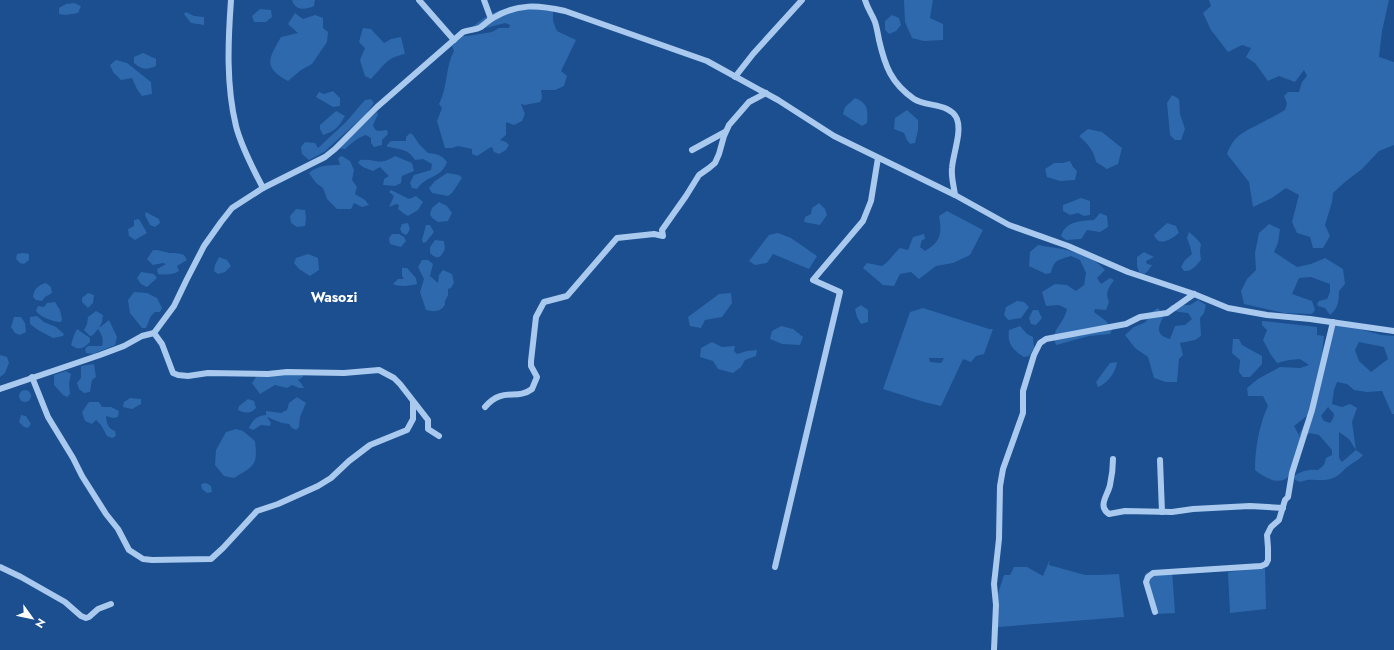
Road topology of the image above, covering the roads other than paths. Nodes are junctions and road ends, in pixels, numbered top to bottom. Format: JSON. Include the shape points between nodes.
{"nodes":[{"id":1,"x":231,"y":0,"type":"edge"},
{"id":2,"x":419,"y":0,"type":"edge"},
{"id":3,"x":484,"y":0,"type":"edge"},
{"id":4,"x":802,"y":0,"type":"edge"},
{"id":5,"x":866,"y":0,"type":"edge"},
{"id":6,"x":491,"y":19,"type":"junction"},
{"id":7,"x":454,"y":40,"type":"junction"},
{"id":8,"x":735,"y":77,"type":"junction"},
{"id":9,"x":766,"y":93,"type":"junction"},
{"id":10,"x":725,"y":132,"type":"junction"},
{"id":11,"x":692,"y":150,"type":"dead end"},
{"id":12,"x":878,"y":158,"type":"junction"},
{"id":13,"x":263,"y":188,"type":"junction"},
{"id":14,"x":955,"y":195,"type":"junction"},
{"id":15,"x":1194,"y":294,"type":"junction"},
{"id":16,"x":1332,"y":322,"type":"junction"},
{"id":17,"x":1394,"y":331,"type":"edge"},
{"id":18,"x":154,"y":333,"type":"junction"},
{"id":19,"x":32,"y":377,"type":"junction"},
{"id":20,"x":0,"y":389,"type":"edge"},
{"id":21,"x":413,"y":402,"type":"junction"},
{"id":22,"x":485,"y":407,"type":"dead end"},
{"id":23,"x":439,"y":436,"type":"dead end"},
{"id":24,"x":1113,"y":459,"type":"dead end"},
{"id":25,"x":1160,"y":460,"type":"dead end"},
{"id":26,"x":1283,"y":508,"type":"junction"},
{"id":27,"x":1162,"y":512,"type":"junction"},
{"id":28,"x":0,"y":567,"type":"edge"},
{"id":29,"x":774,"y":567,"type":"dead end"},
{"id":30,"x":111,"y":604,"type":"dead end"},
{"id":31,"x":1155,"y":612,"type":"dead end"},
{"id":32,"x":994,"y":650,"type":"edge"}],
"edges":[{"from":1,"to":13,"type":"street","via":[[228,42],[236,127]]},
{"from":2,"to":7,"type":"street"},
{"from":3,"to":6,"type":"street"},
{"from":4,"to":8,"type":"street"},
{"from":5,"to":14,"type":"street","via":[[890,75],[915,100],[945,109],[955,115],[958,121],[952,168]]},
{"from":6,"to":7,"type":"street","via":[[479,28],[463,32]]},
{"from":6,"to":8,"type":"street","via":[[509,10],[544,6],[685,52]]},
{"from":7,"to":13,"type":"street","via":[[377,107],[325,157]]},
{"from":8,"to":9,"type":"street"},
{"from":9,"to":10,"type":"street","via":[[749,102]]},
{"from":9,"to":12,"type":"street","via":[[834,136]]},
{"from":10,"to":11,"type":"street"},
{"from":10,"to":22,"type":"street","via":[[715,163],[699,175],[662,230],[662,236],[654,234],[617,238],[567,296],[544,302],[536,317],[531,366],[537,377],[532,389],[525,393],[496,397]]},
{"from":12,"to":14,"type":"street"},
{"from":12,"to":29,"type":"street","via":[[871,201],[863,221],[813,280],[840,292]]},
{"from":13,"to":18,"type":"street","via":[[232,208],[220,222],[204,246],[174,306]]},
{"from":14,"to":15,"type":"street","via":[[1009,225],[1068,246],[1128,272]]},
{"from":15,"to":16,"type":"street","via":[[1228,308]]},
{"from":15,"to":32,"type":"street","via":[[1167,313],[1140,317],[1126,324],[1046,339],[1040,343],[1034,354],[1024,391],[1023,413],[1003,469],[1000,486],[999,539],[994,584]]},
{"from":16,"to":17,"type":"street"},
{"from":16,"to":26,"type":"street","via":[[1312,410]]},
{"from":18,"to":19,"type":"street","via":[[100,355]]},
{"from":18,"to":21,"type":"street","via":[[162,344],[173,373],[178,375],[344,373],[379,370],[394,378]]},
{"from":19,"to":20,"type":"street"},
{"from":19,"to":21,"type":"street","via":[[48,417],[129,550],[143,559],[152,560],[211,559],[257,511],[318,486],[370,445],[407,430],[413,418]]},
{"from":21,"to":23,"type":"street","via":[[428,420],[428,429]]},
{"from":24,"to":27,"type":"street","via":[[1110,487],[1103,502],[1105,512]]},
{"from":25,"to":27,"type":"street"},
{"from":26,"to":27,"type":"street","via":[[1250,506]]},
{"from":26,"to":31,"type":"street","via":[[1279,520],[1267,534],[1266,564],[1153,573],[1146,582]]},
{"from":28,"to":30,"type":"street","via":[[65,602],[86,618]]}]}
